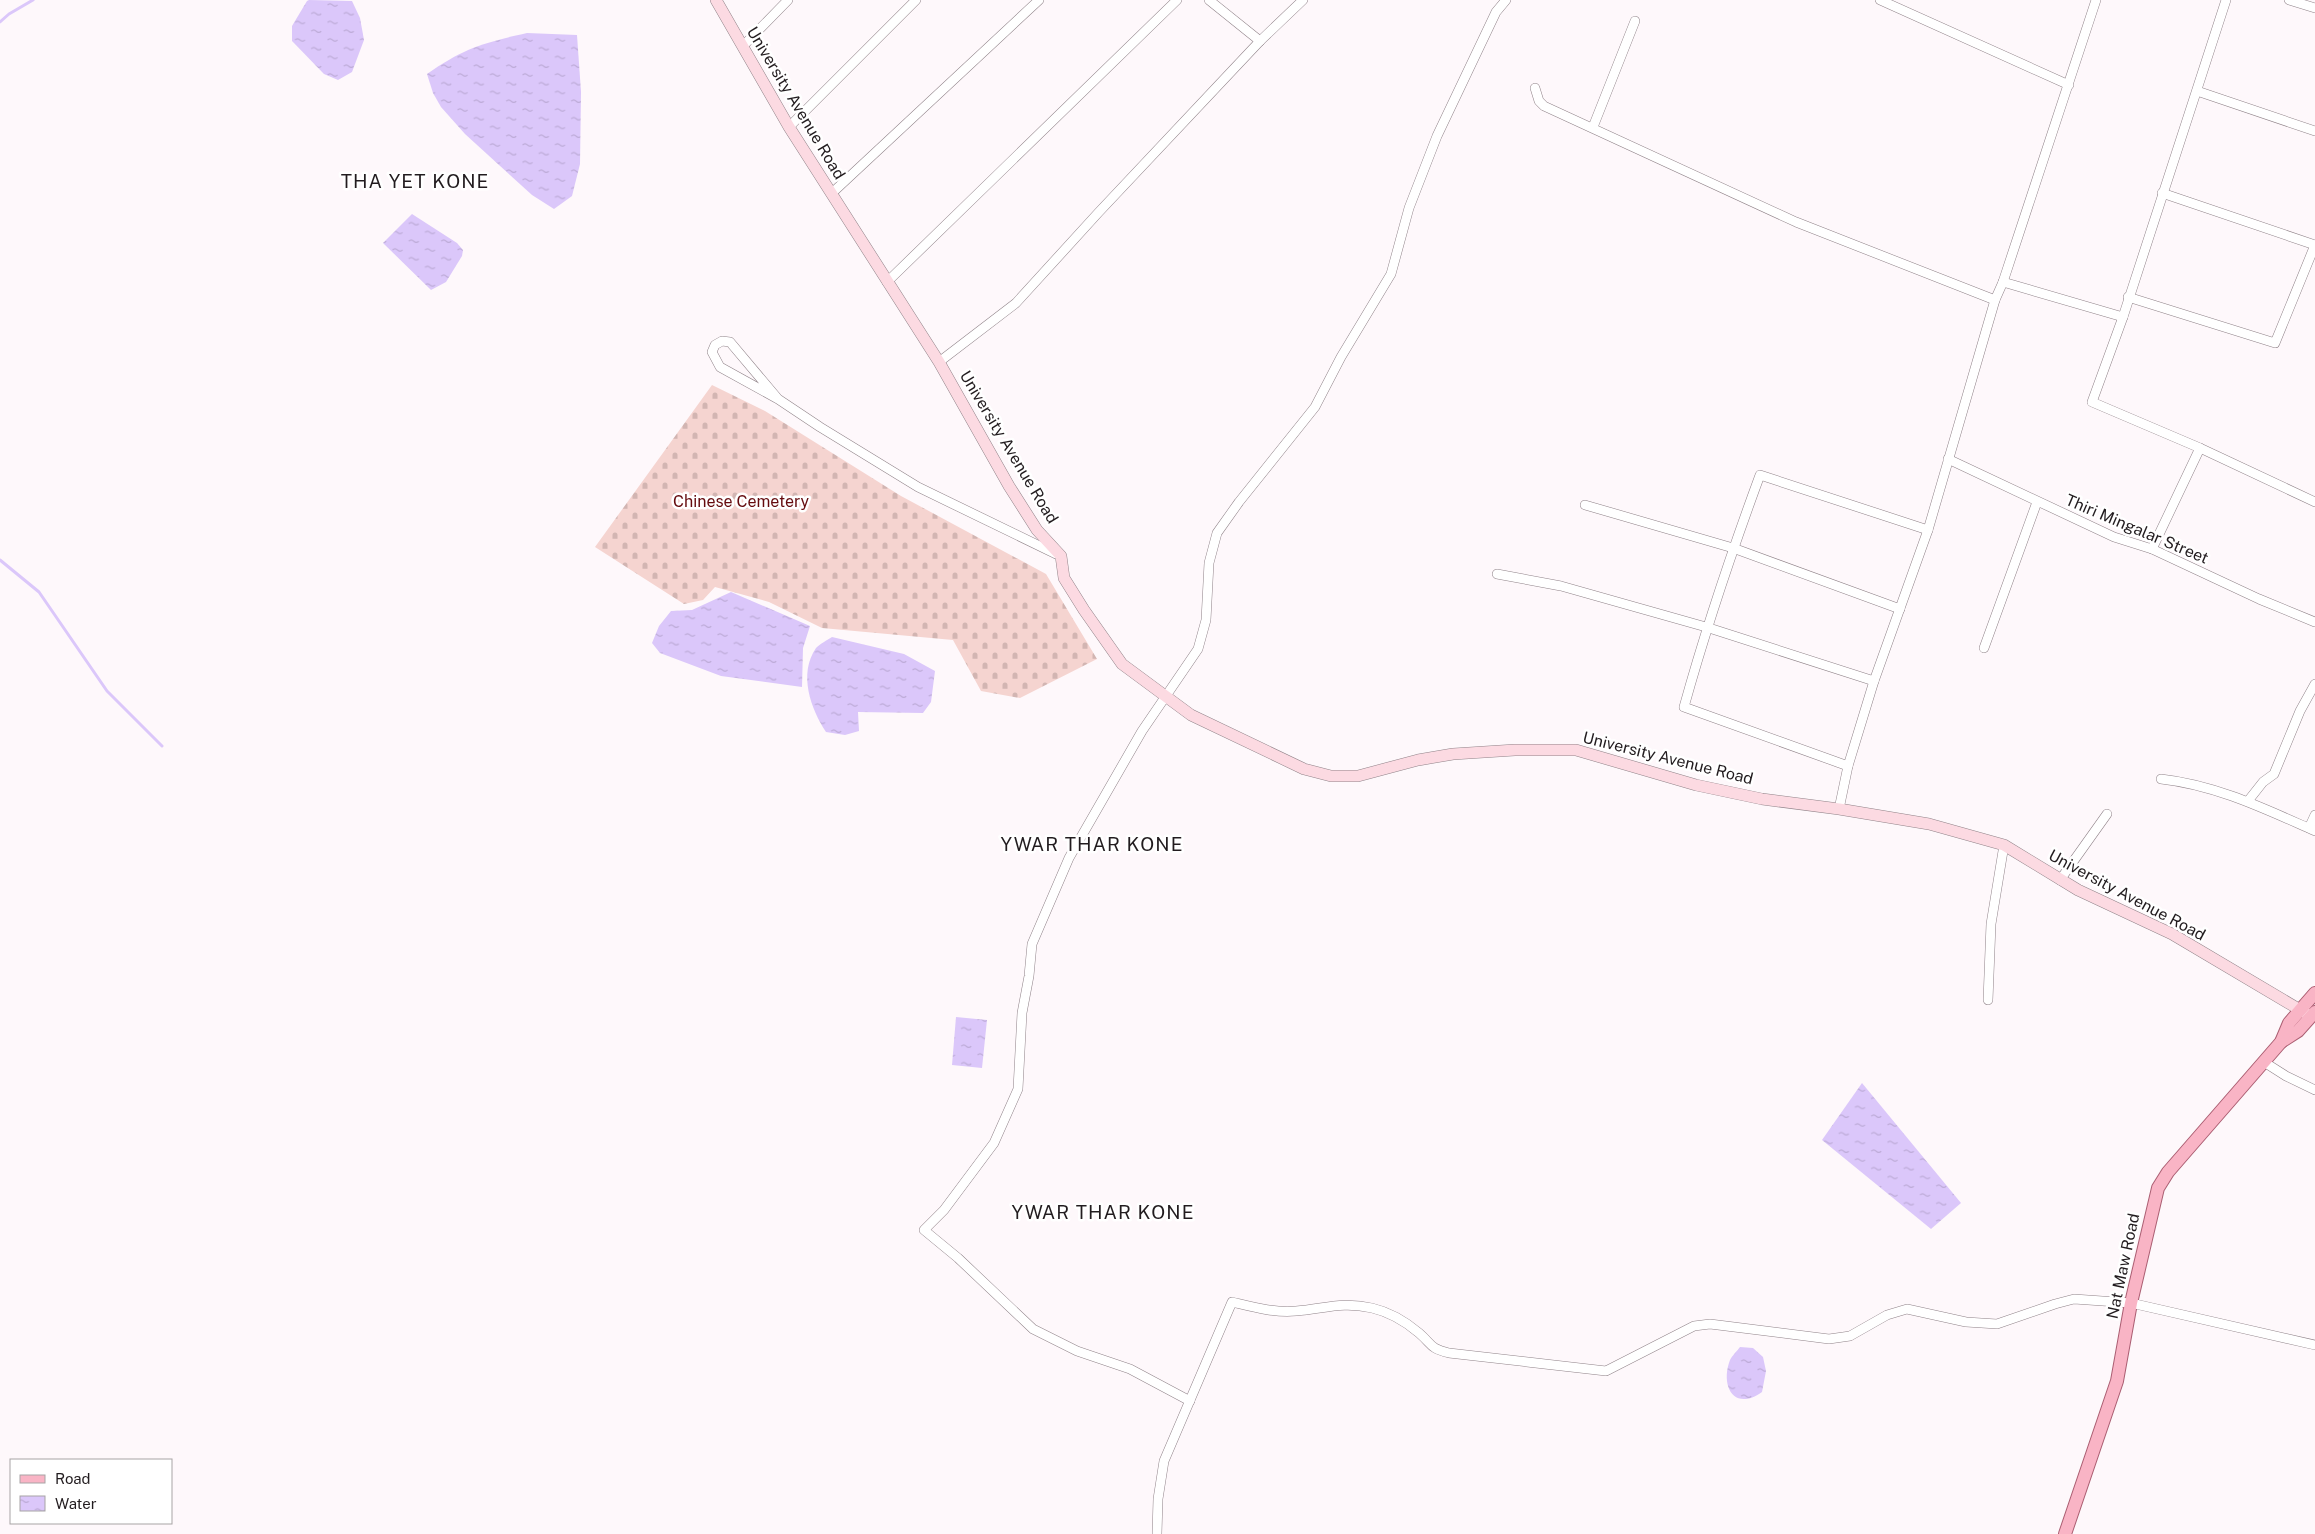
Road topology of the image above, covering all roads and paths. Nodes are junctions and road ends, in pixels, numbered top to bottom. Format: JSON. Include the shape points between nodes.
{"nodes":[{"id":1,"x":716,"y":0,"type":"edge"},
{"id":2,"x":788,"y":0,"type":"edge"},
{"id":3,"x":916,"y":0,"type":"edge"},
{"id":4,"x":1039,"y":0,"type":"edge"},
{"id":5,"x":1177,"y":0,"type":"edge"},
{"id":6,"x":1209,"y":0,"type":"edge"},
{"id":7,"x":1303,"y":0,"type":"edge"},
{"id":8,"x":1506,"y":0,"type":"edge"},
{"id":9,"x":1880,"y":0,"type":"edge"},
{"id":10,"x":2096,"y":0,"type":"edge"},
{"id":11,"x":2226,"y":0,"type":"edge"},
{"id":12,"x":2295,"y":1,"type":"edge"},
{"id":13,"x":2315,"y":8,"type":"edge"},
{"id":14,"x":1636,"y":21,"type":"dead end"},
{"id":15,"x":1260,"y":42,"type":"junction"},
{"id":16,"x":743,"y":46,"type":"junction"},
{"id":17,"x":2069,"y":85,"type":"junction"},
{"id":18,"x":1535,"y":88,"type":"dead end"},
{"id":19,"x":2196,"y":91,"type":"junction"},
{"id":20,"x":789,"y":127,"type":"junction"},
{"id":21,"x":1593,"y":127,"type":"junction"},
{"id":22,"x":2315,"y":131,"type":"edge"},
{"id":23,"x":832,"y":193,"type":"junction"},
{"id":24,"x":2162,"y":193,"type":"junction"},
{"id":25,"x":2315,"y":245,"type":"edge"},
{"id":26,"x":887,"y":282,"type":"junction"},
{"id":27,"x":2003,"y":282,"type":"junction"},
{"id":28,"x":2128,"y":298,"type":"junction"},
{"id":29,"x":1995,"y":300,"type":"junction"},
{"id":30,"x":2123,"y":317,"type":"junction"},
{"id":31,"x":939,"y":362,"type":"junction"},
{"id":32,"x":778,"y":399,"type":"junction"},
{"id":33,"x":2200,"y":448,"type":"junction"},
{"id":34,"x":1948,"y":459,"type":"junction"},
{"id":35,"x":2314,"y":498,"type":"edge"},
{"id":36,"x":2036,"y":502,"type":"junction"},
{"id":37,"x":1585,"y":505,"type":"dead end"},
{"id":38,"x":1928,"y":530,"type":"junction"},
{"id":39,"x":1733,"y":548,"type":"junction"},
{"id":40,"x":2152,"y":549,"type":"junction"},
{"id":41,"x":1061,"y":556,"type":"junction"},
{"id":42,"x":1497,"y":574,"type":"dead end"},
{"id":43,"x":1900,"y":609,"type":"junction"},
{"id":44,"x":2315,"y":622,"type":"edge"},
{"id":45,"x":1706,"y":627,"type":"junction"},
{"id":46,"x":1984,"y":648,"type":"dead end"},
{"id":47,"x":1874,"y":680,"type":"junction"},
{"id":48,"x":2315,"y":684,"type":"edge"},
{"id":49,"x":1166,"y":698,"type":"junction"},
{"id":50,"x":1848,"y":766,"type":"junction"},
{"id":51,"x":2162,"y":779,"type":"dead end"},
{"id":52,"x":2248,"y":801,"type":"junction"},
{"id":53,"x":1839,"y":808,"type":"junction"},
{"id":54,"x":2107,"y":814,"type":"dead end"},
{"id":55,"x":2315,"y":815,"type":"edge"},
{"id":56,"x":2312,"y":829,"type":"edge"},
{"id":57,"x":2004,"y":846,"type":"junction"},
{"id":58,"x":2060,"y":880,"type":"junction"},
{"id":59,"x":2315,"y":993,"type":"edge"},
{"id":60,"x":1988,"y":1000,"type":"dead end"},
{"id":61,"x":2309,"y":1013,"type":"edge"},
{"id":62,"x":2264,"y":1062,"type":"junction"},
{"id":63,"x":2315,"y":1090,"type":"edge"},
{"id":64,"x":2131,"y":1303,"type":"junction"},
{"id":65,"x":2315,"y":1345,"type":"edge"},
{"id":66,"x":1190,"y":1401,"type":"junction"},
{"id":67,"x":1157,"y":1534,"type":"edge"},
{"id":68,"x":2065,"y":1534,"type":"edge"}],
"edges":[{"from":1,"to":16,"type":"main road","name":"University Avenue Road"},
{"from":2,"to":16,"type":"street"},
{"from":3,"to":20,"type":"street"},
{"from":4,"to":23,"type":"street"},
{"from":5,"to":26,"type":"street"},
{"from":6,"to":15,"type":"street"},
{"from":7,"to":15,"type":"street"},
{"from":8,"to":49,"type":"street","via":[[1496,12],[1437,136],[1409,208],[1391,274],[1315,406],[1217,533],[1209,563],[1206,620],[1198,649]]},
{"from":9,"to":17,"type":"street"},
{"from":10,"to":17,"type":"street"},
{"from":11,"to":19,"type":"street"},
{"from":12,"to":13,"type":"street"},
{"from":14,"to":21,"type":"street"},
{"from":15,"to":31,"type":"street","via":[[1016,303]]},
{"from":16,"to":20,"type":"main road","name":"University Avenue Road"},
{"from":17,"to":27,"type":"street"},
{"from":18,"to":21,"type":"street","via":[[1544,106]]},
{"from":19,"to":22,"type":"street"},
{"from":19,"to":24,"type":"street"},
{"from":20,"to":23,"type":"main road","name":"University Avenue Road"},
{"from":21,"to":29,"type":"street","via":[[1796,222]]},
{"from":23,"to":26,"type":"main road","name":"University Avenue Road"},
{"from":24,"to":25,"type":"street"},
{"from":24,"to":28,"type":"street"},
{"from":25,"to":28,"type":"street","via":[[2275,343]]},
{"from":26,"to":31,"type":"main road","name":"University Avenue Road"},
{"from":27,"to":29,"type":"street"},
{"from":27,"to":30,"type":"street"},
{"from":28,"to":30,"type":"street"},
{"from":29,"to":34,"type":"street"},
{"from":30,"to":33,"type":"street","via":[[2092,402]]},
{"from":31,"to":41,"type":"main road","name":"University Avenue Road","via":[[1018,500]]},
{"from":32,"to":32,"type":"street","via":[[730,342],[715,344],[712,352],[720,367]]},
{"from":32,"to":41,"type":"street","via":[[918,486]]},
{"from":33,"to":35,"type":"street"},
{"from":33,"to":40,"type":"street"},
{"from":34,"to":36,"type":"street","name":"Thiri Mingalar Street"},
{"from":34,"to":38,"type":"street"},
{"from":36,"to":40,"type":"street","name":"Thiri Mingalar Street","via":[[2114,537]]},
{"from":36,"to":46,"type":"street"},
{"from":37,"to":39,"type":"street"},
{"from":38,"to":39,"type":"street","via":[[1760,475]]},
{"from":38,"to":43,"type":"street"},
{"from":39,"to":43,"type":"street"},
{"from":39,"to":45,"type":"street"},
{"from":40,"to":44,"type":"street","name":"Thiri Mingalar Street","via":[[2259,600]]},
{"from":41,"to":49,"type":"main road","name":"University Avenue Road","via":[[1064,578],[1122,664]]},
{"from":42,"to":45,"type":"street","via":[[1561,586]]},
{"from":43,"to":47,"type":"street"},
{"from":45,"to":47,"type":"street"},
{"from":45,"to":50,"type":"street","via":[[1684,707]]},
{"from":47,"to":50,"type":"street"},
{"from":48,"to":52,"type":"street","via":[[2274,774]]},
{"from":49,"to":53,"type":"main road","name":"University Avenue Road","via":[[1191,714],[1304,769],[1331,776],[1358,776],[1454,754],[1576,750],[1696,786],[1762,799]]},
{"from":49,"to":66,"type":"street","via":[[1142,731],[1069,858],[1032,944],[1022,1013],[1018,1088],[994,1143],[944,1210],[924,1230],[1033,1329],[1077,1351],[1130,1369]]},
{"from":50,"to":53,"type":"street"},
{"from":51,"to":52,"type":"street","via":[[2189,782]]},
{"from":52,"to":56,"type":"street"},
{"from":53,"to":57,"type":"main road","name":"University Avenue Road","via":[[1929,824]]},
{"from":54,"to":58,"type":"street"},
{"from":55,"to":56,"type":"street"},
{"from":57,"to":58,"type":"main road","name":"University Avenue Road"},
{"from":57,"to":60,"type":"street","via":[[1991,924]]},
{"from":58,"to":61,"type":"main road","name":"University Avenue Road","via":[[2172,934]]},
{"from":59,"to":61,"type":"main road","name":"Nat Maw Road"},
{"from":61,"to":62,"type":"main road","name":"Nat Maw Road","via":[[2298,1031],[2281,1042]]},
{"from":62,"to":63,"type":"street"},
{"from":62,"to":64,"type":"main road","name":"Nat Maw Road","via":[[2168,1172],[2158,1188]]},
{"from":64,"to":65,"type":"street"},
{"from":64,"to":66,"type":"street","via":[[2074,1299],[1997,1324],[1966,1322],[1907,1310],[1887,1315],[1850,1336],[1829,1339],[1710,1324],[1694,1326],[1606,1371],[1434,1349],[1398,1318],[1372,1308],[1340,1304],[1272,1311],[1232,1302]]},
{"from":64,"to":68,"type":"main road","name":"Nat Maw Road","via":[[2118,1381]]},
{"from":66,"to":67,"type":"street","via":[[1164,1461]]}]}
